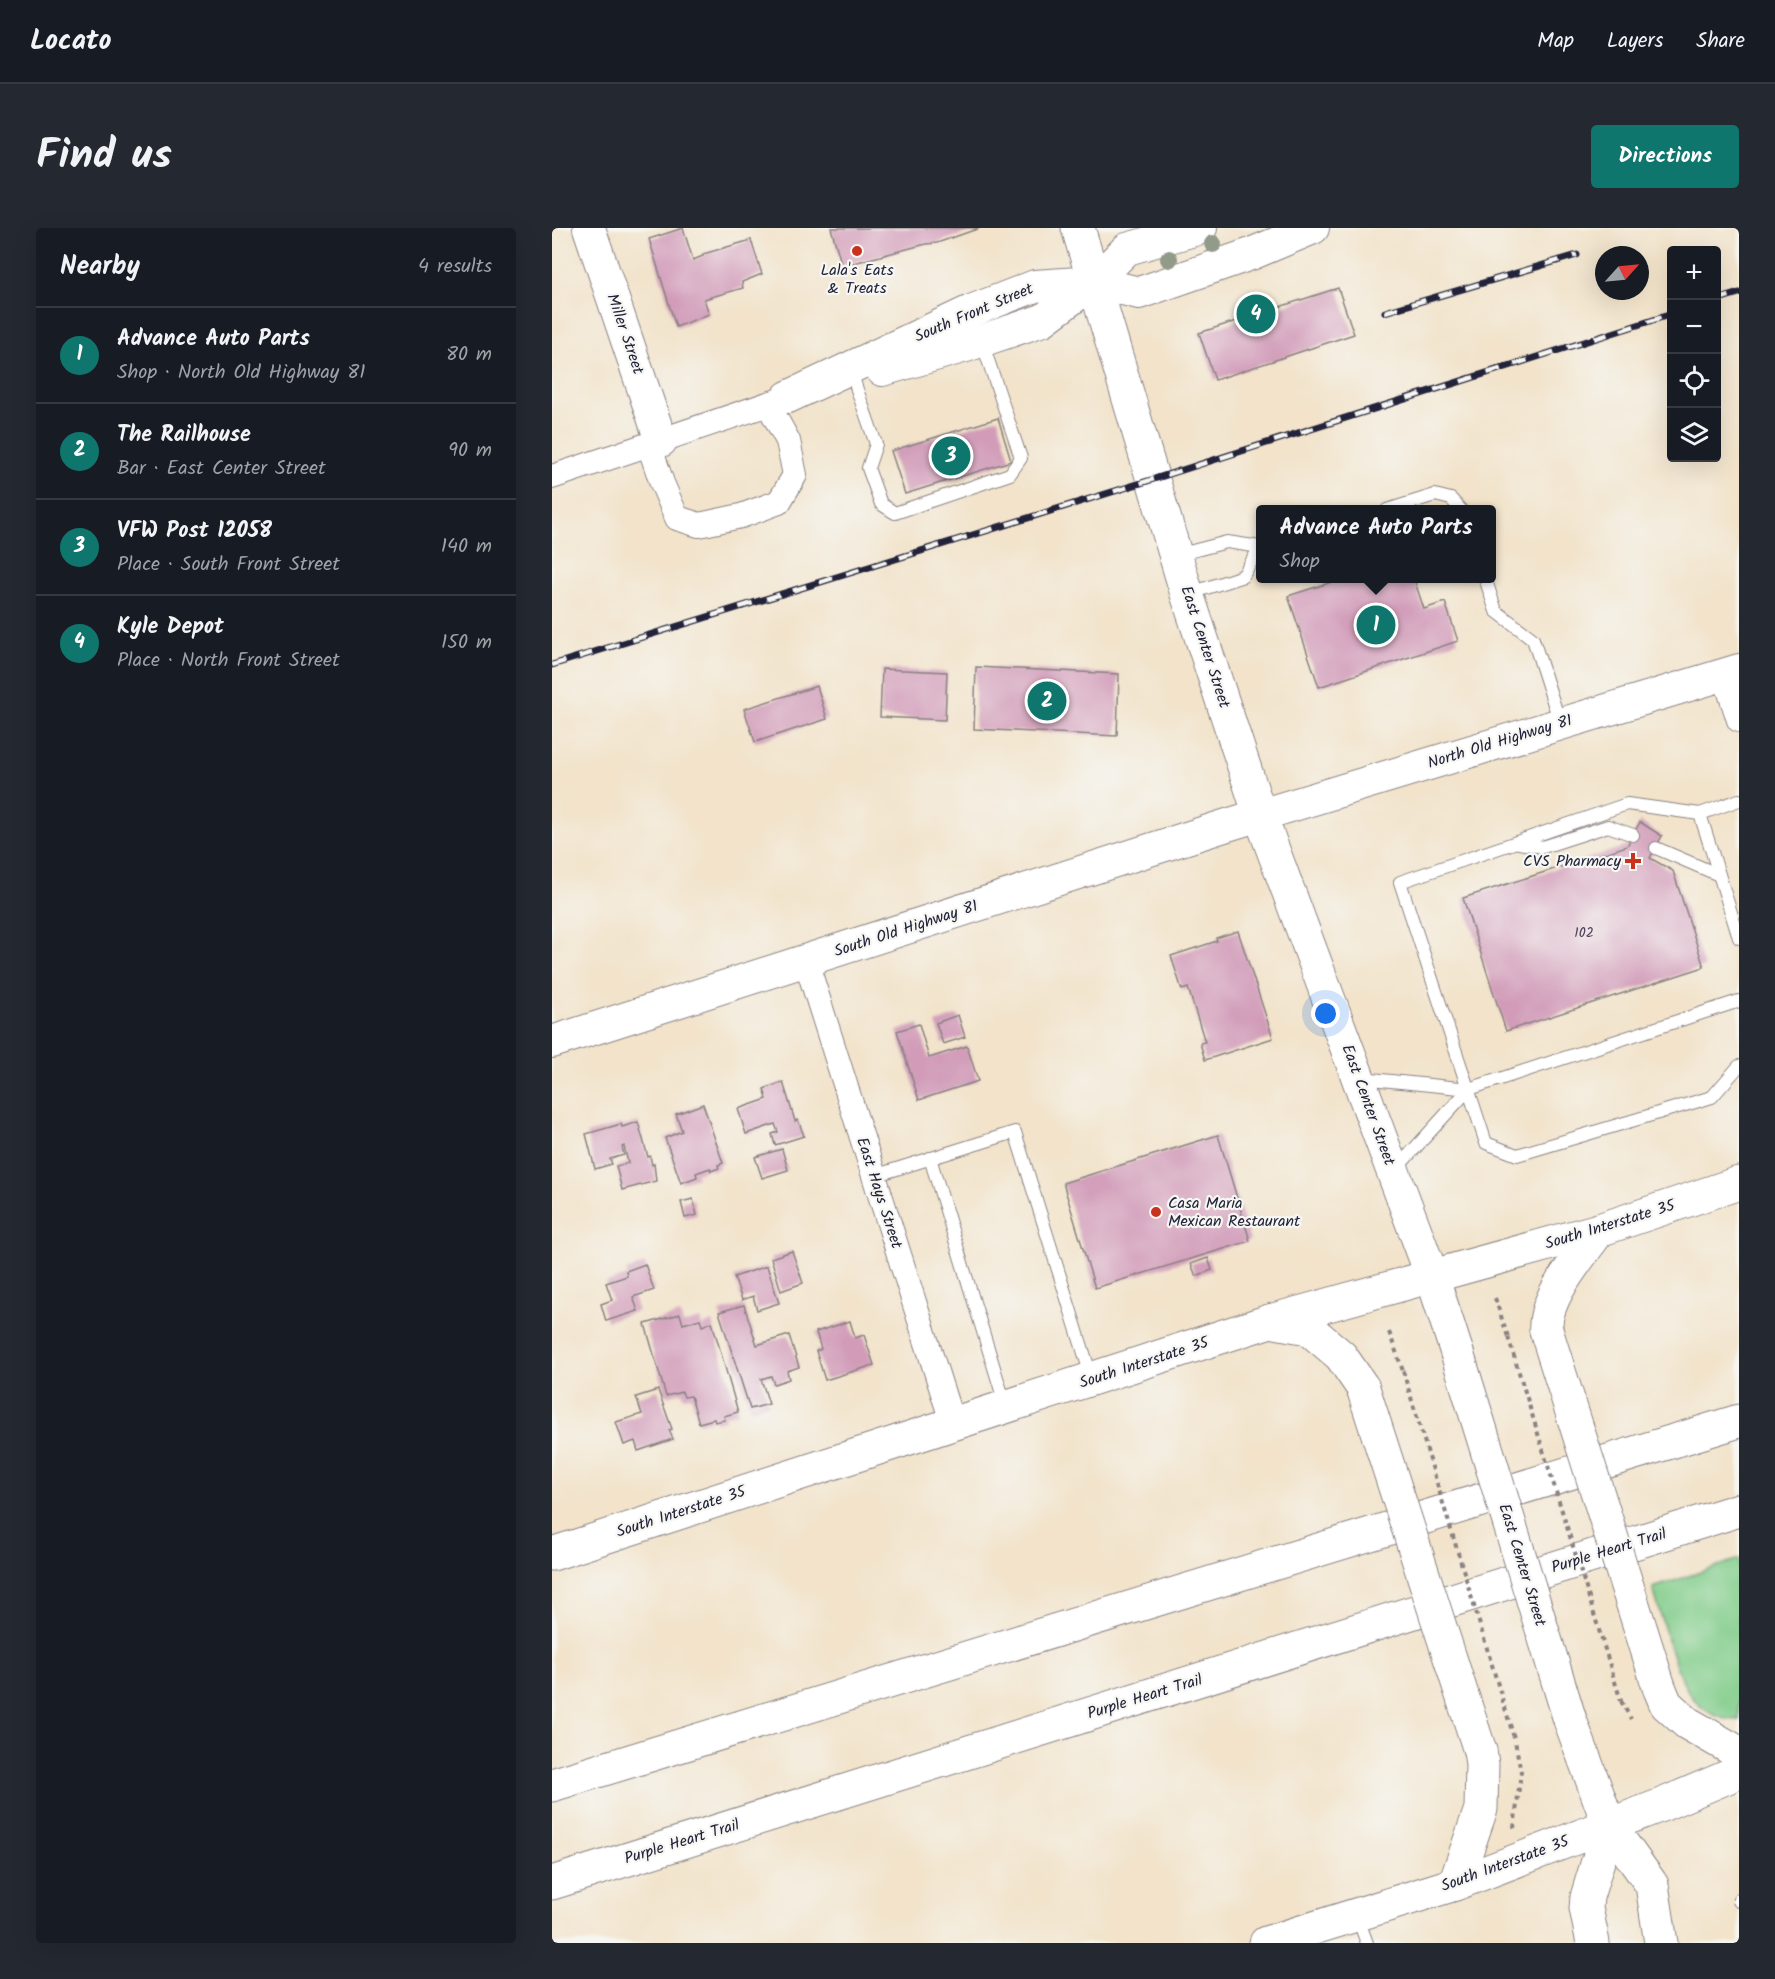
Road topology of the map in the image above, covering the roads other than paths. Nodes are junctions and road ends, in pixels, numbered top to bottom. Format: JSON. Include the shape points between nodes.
{"nodes":[{"id":1,"x":589,"y":228,"type":"edge"},
{"id":2,"x":1078,"y":228,"type":"edge"},
{"id":3,"x":1201,"y":228,"type":"edge"},
{"id":4,"x":1313,"y":228,"type":"edge"},
{"id":5,"x":1094,"y":282,"type":"junction"},
{"id":6,"x":976,"y":326,"type":"junction"},
{"id":7,"x":853,"y":378,"type":"junction"},
{"id":8,"x":778,"y":401,"type":"junction"},
{"id":9,"x":655,"y":443,"type":"junction"},
{"id":10,"x":552,"y":477,"type":"edge"},
{"id":11,"x":1403,"y":505,"type":"edge"},
{"id":12,"x":1456,"y":505,"type":"edge"},
{"id":13,"x":1256,"y":546,"type":"edge"},
{"id":14,"x":1256,"y":554,"type":"edge"},
{"id":15,"x":1176,"y":555,"type":"junction"},
{"id":16,"x":1486,"y":583,"type":"edge"},
{"id":17,"x":1187,"y":594,"type":"junction"},
{"id":18,"x":1732,"y":672,"type":"edge"},
{"id":19,"x":1739,"y":720,"type":"edge"},
{"id":20,"x":1560,"y":724,"type":"junction"},
{"id":21,"x":1739,"y":800,"type":"edge"},
{"id":22,"x":1700,"y":814,"type":"junction"},
{"id":23,"x":1260,"y":815,"type":"junction"},
{"id":24,"x":1633,"y":835,"type":"dead end"},
{"id":25,"x":1514,"y":843,"type":"junction"},
{"id":26,"x":1656,"y":848,"type":"dead end"},
{"id":27,"x":1719,"y":875,"type":"junction"},
{"id":28,"x":1739,"y":938,"type":"edge"},
{"id":29,"x":806,"y":961,"type":"junction"},
{"id":30,"x":1739,"y":1001,"type":"edge"},
{"id":31,"x":552,"y":1042,"type":"edge"},
{"id":32,"x":1739,"y":1066,"type":"edge"},
{"id":33,"x":1358,"y":1077,"type":"junction"},
{"id":34,"x":1469,"y":1089,"type":"junction"},
{"id":35,"x":930,"y":1158,"type":"junction"},
{"id":36,"x":1393,"y":1172,"type":"junction"},
{"id":37,"x":874,"y":1176,"type":"junction"},
{"id":38,"x":1739,"y":1183,"type":"edge"},
{"id":39,"x":1599,"y":1230,"type":"junction"},
{"id":40,"x":1432,"y":1276,"type":"junction"},
{"id":41,"x":1270,"y":1321,"type":"junction"},
{"id":42,"x":1092,"y":1380,"type":"junction"},
{"id":43,"x":1006,"y":1407,"type":"junction"},
{"id":44,"x":1739,"y":1421,"type":"edge"},
{"id":45,"x":953,"y":1425,"type":"junction"},
{"id":46,"x":1739,"y":1510,"type":"edge"},
{"id":47,"x":552,"y":1554,"type":"edge"},
{"id":48,"x":1739,"y":1753,"type":"edge"},
{"id":49,"x":1739,"y":1772,"type":"edge"},
{"id":50,"x":552,"y":1785,"type":"edge"},
{"id":51,"x":1609,"y":1825,"type":"junction"},
{"id":52,"x":552,"y":1883,"type":"edge"},
{"id":53,"x":1455,"y":1884,"type":"junction"},
{"id":54,"x":1362,"y":1929,"type":"edge"},
{"id":55,"x":1266,"y":1943,"type":"edge"},
{"id":56,"x":1593,"y":1943,"type":"edge"},
{"id":57,"x":1661,"y":1943,"type":"edge"}],
"edges":[{"from":1,"to":9,"type":"street","name":"Miller Street"},
{"from":2,"to":5,"type":"main road","name":"East Center Street"},
{"from":3,"to":5,"type":"street","via":[[1127,249]]},
{"from":4,"to":5,"type":"street","name":"South Front Street","via":[[1139,293]]},
{"from":5,"to":6,"type":"street","name":"South Front Street","via":[[1035,286]]},
{"from":5,"to":15,"type":"main road","name":"East Center Street"},
{"from":6,"to":7,"type":"street","name":"South Front Street"},
{"from":6,"to":7,"type":"lane","via":[[1021,458],[1010,474],[895,513],[881,504],[868,468],[876,444]]},
{"from":6,"to":8,"type":"street","name":"South Front Street"},
{"from":7,"to":8,"type":"street","name":"South Front Street"},
{"from":8,"to":9,"type":"street","name":"South Front Street"},
{"from":8,"to":9,"type":"street","via":[[795,475],[779,502],[741,516],[699,525],[677,518],[662,483]]},
{"from":9,"to":10,"type":"street","name":"South Front Street"},
{"from":11,"to":12,"type":"lane","via":[[1435,495],[1451,499]]},
{"from":13,"to":15,"type":"lane","via":[[1227,542]]},
{"from":14,"to":17,"type":"lane","via":[[1243,576]]},
{"from":15,"to":17,"type":"main road","name":"East Center Street"},
{"from":16,"to":20,"type":"lane","via":[[1496,611],[1533,639]]},
{"from":17,"to":23,"type":"main road","name":"East Center Street"},
{"from":18,"to":19,"type":"street"},
{"from":18,"to":20,"type":"street","name":"North Old Highway 81"},
{"from":20,"to":23,"type":"street","name":"North Old Highway 81"},
{"from":21,"to":22,"type":"lane"},
{"from":22,"to":25,"type":"lane","via":[[1627,804]]},
{"from":22,"to":27,"type":"lane"},
{"from":23,"to":29,"type":"street","name":"South Old Highway 81"},
{"from":23,"to":33,"type":"main road","name":"East Center Street"},
{"from":24,"to":25,"type":"lane","via":[[1608,826],[1543,846]]},
{"from":25,"to":34,"type":"lane","via":[[1400,882]]},
{"from":26,"to":27,"type":"lane"},
{"from":27,"to":28,"type":"lane"},
{"from":29,"to":31,"type":"street","name":"South Old Highway 81"},
{"from":29,"to":37,"type":"street","name":"East Hays Street"},
{"from":30,"to":34,"type":"lane"},
{"from":32,"to":34,"type":"lane","via":[[1712,1096],[1517,1155],[1486,1143]]},
{"from":33,"to":34,"type":"lane"},
{"from":33,"to":36,"type":"main road","name":"East Center Street"},
{"from":34,"to":36,"type":"lane"},
{"from":35,"to":37,"type":"lane"},
{"from":35,"to":42,"type":"lane","via":[[1015,1132]]},
{"from":35,"to":43,"type":"lane"},
{"from":36,"to":40,"type":"main road","name":"East Center Street"},
{"from":37,"to":45,"type":"street","name":"East Hays Street"},
{"from":38,"to":39,"type":"main road","name":"South Interstate 35"},
{"from":39,"to":40,"type":"main road","name":"South Interstate 35"},
{"from":39,"to":48,"type":"main road","bridge":true,"via":[[1554,1297],[1545,1321],[1546,1330],[1666,1704],[1687,1723]]},
{"from":40,"to":41,"type":"main road","name":"South Interstate 35"},
{"from":40,"to":51,"type":"main road","name":"East Center Street","bridge":true,"via":[[1570,1720]]},
{"from":41,"to":42,"type":"main road","name":"South Interstate 35"},
{"from":41,"to":53,"type":"main road","bridge":true,"via":[[1308,1328],[1341,1356],[1363,1388],[1480,1751],[1481,1809]]},
{"from":42,"to":43,"type":"main road","name":"South Interstate 35"},
{"from":43,"to":45,"type":"main road","name":"South Interstate 35"},
{"from":44,"to":50,"type":"main road"},
{"from":45,"to":47,"type":"main road","name":"South Interstate 35"},
{"from":46,"to":52,"type":"main road","name":"Purple Heart Trail"},
{"from":49,"to":51,"type":"main road","name":"South Interstate 35"},
{"from":51,"to":53,"type":"main road","name":"South Interstate 35"},
{"from":51,"to":56,"type":"main road","via":[[1587,1897]]},
{"from":51,"to":57,"type":"main road","name":"East Center Street","via":[[1652,1885]]},
{"from":53,"to":54,"type":"main road","name":"South Interstate 35"},
{"from":54,"to":55,"type":"main road","name":"South Interstate 35"}]}
